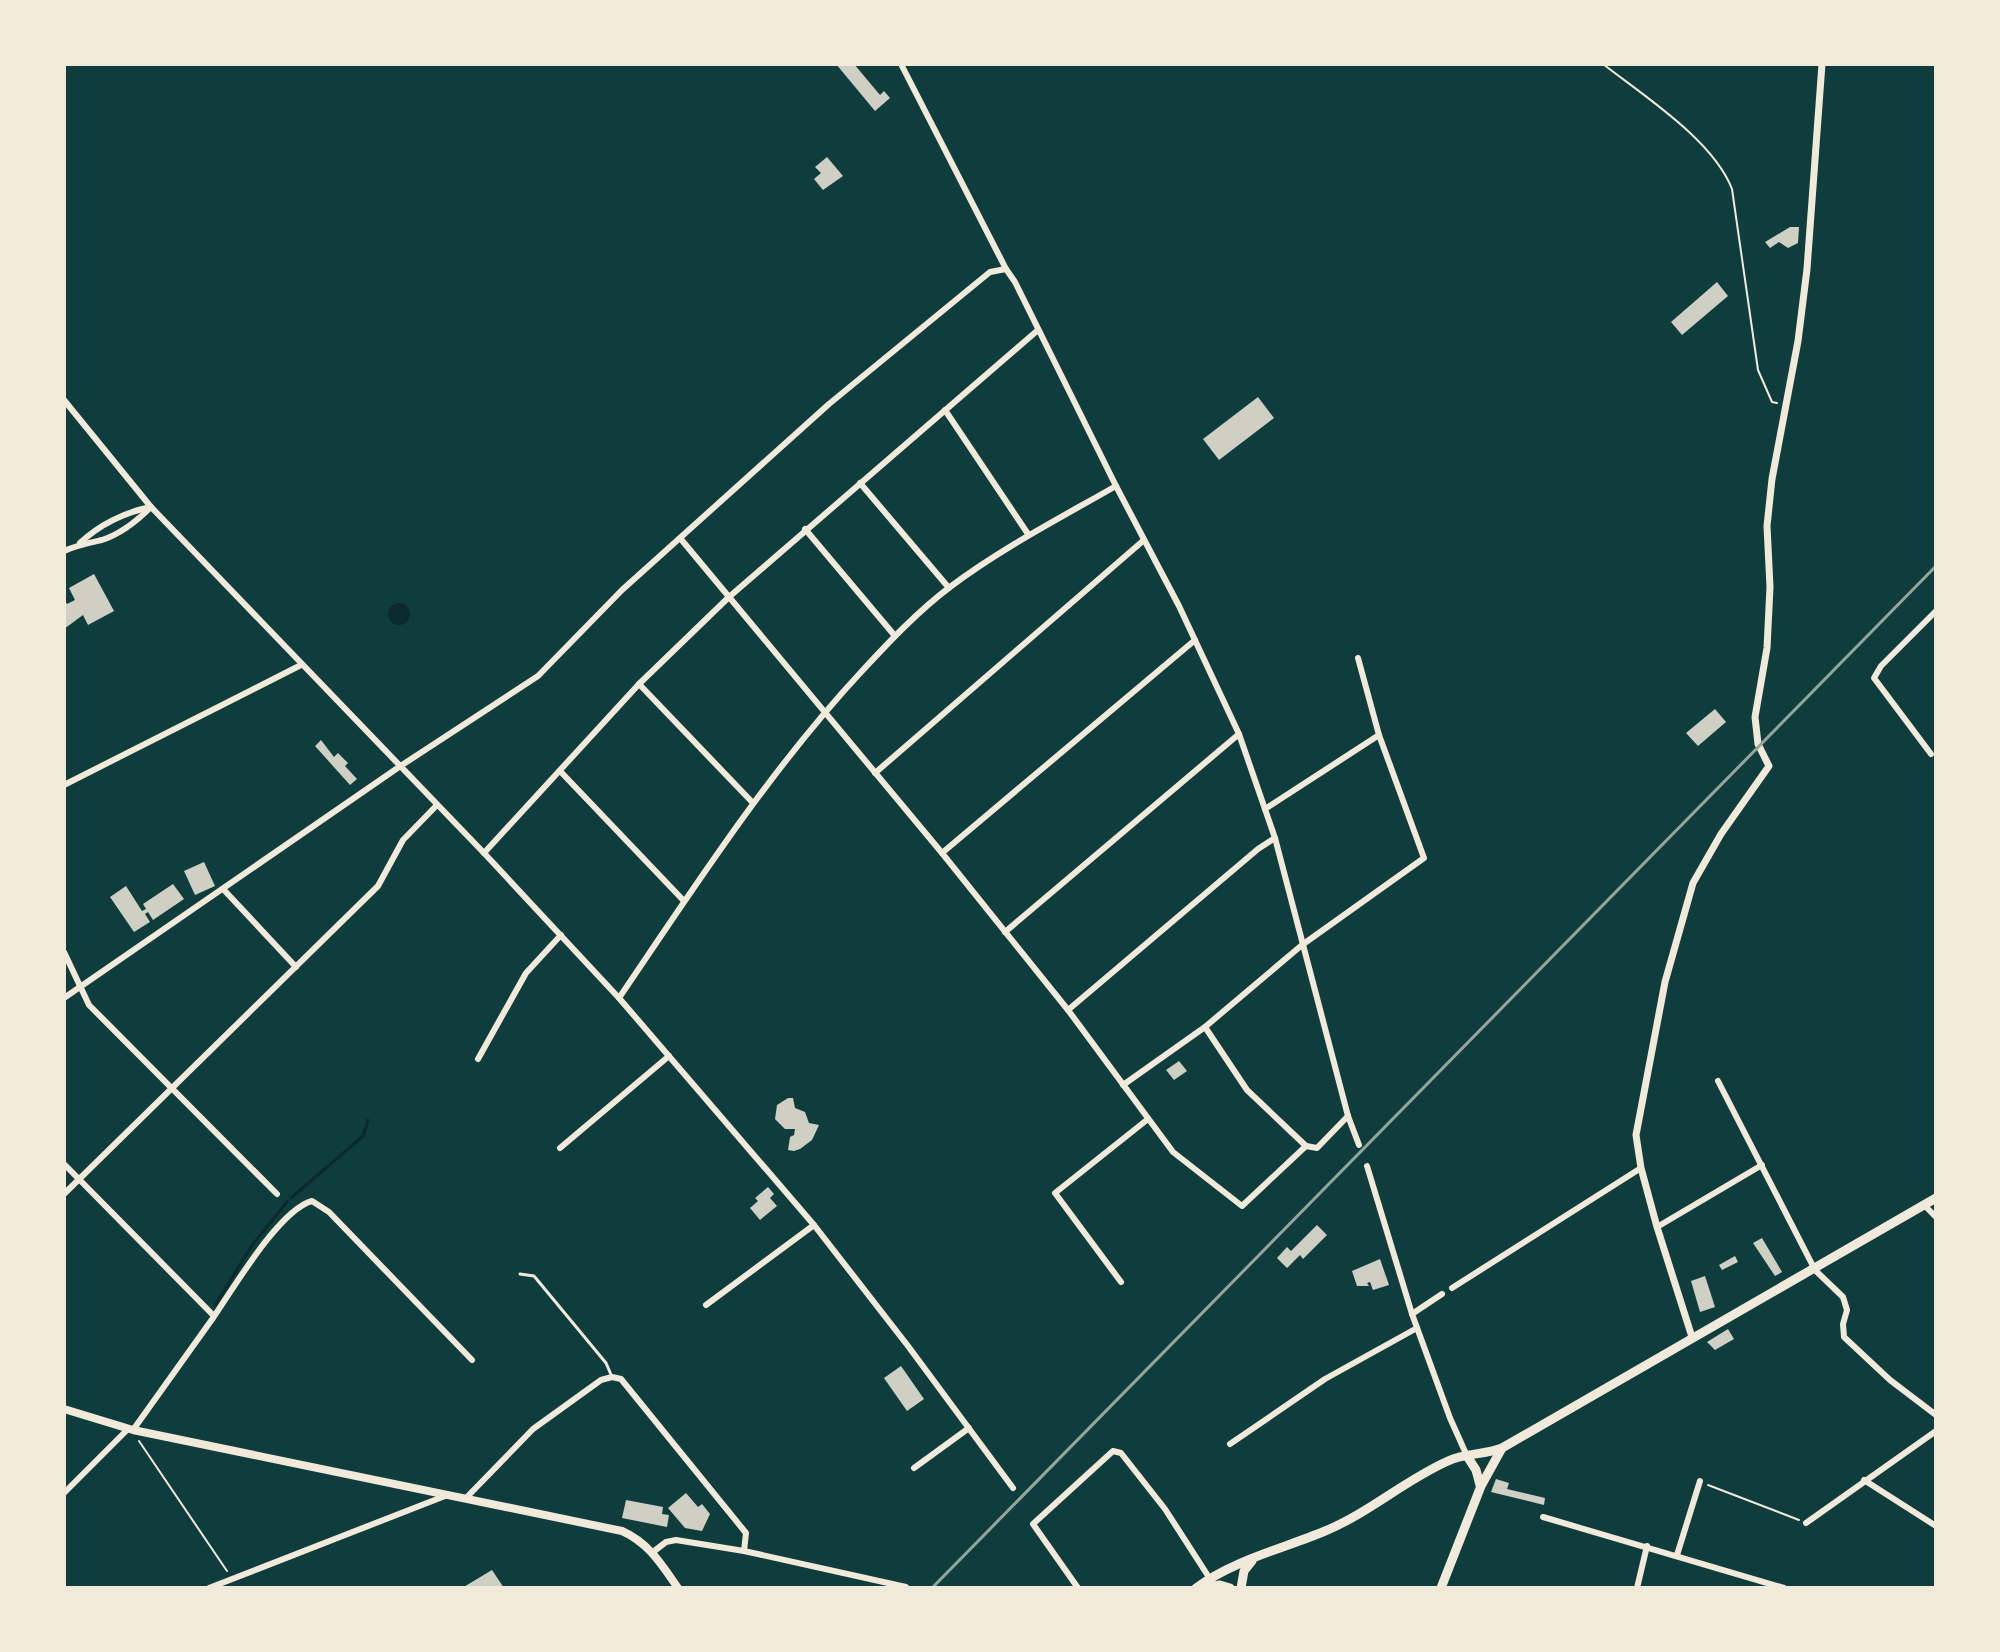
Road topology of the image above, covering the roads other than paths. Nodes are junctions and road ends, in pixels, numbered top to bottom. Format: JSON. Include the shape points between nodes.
{"nodes":[{"id":1,"x":901,"y":64,"type":"edge"},
{"id":2,"x":1822,"y":64,"type":"edge"},
{"id":3,"x":1006,"y":269,"type":"junction"},
{"id":4,"x":1038,"y":330,"type":"junction"},
{"id":5,"x":64,"y":400,"type":"edge"},
{"id":6,"x":945,"y":410,"type":"junction"},
{"id":7,"x":860,"y":483,"type":"junction"},
{"id":8,"x":1116,"y":486,"type":"junction"},
{"id":9,"x":151,"y":507,"type":"junction"},
{"id":10,"x":805,"y":529,"type":"junction"},
{"id":11,"x":1028,"y":534,"type":"junction"},
{"id":12,"x":680,"y":538,"type":"junction"},
{"id":13,"x":1144,"y":540,"type":"junction"},
{"id":14,"x":78,"y":544,"type":"junction"},
{"id":15,"x":64,"y":551,"type":"edge"},
{"id":16,"x":949,"y":588,"type":"junction"},
{"id":17,"x":729,"y":597,"type":"junction"},
{"id":18,"x":1936,"y":611,"type":"edge"},
{"id":19,"x":895,"y":636,"type":"junction"},
{"id":20,"x":1195,"y":640,"type":"junction"},
{"id":21,"x":1358,"y":658,"type":"dead end"},
{"id":22,"x":301,"y":665,"type":"junction"},
{"id":23,"x":639,"y":684,"type":"junction"},
{"id":24,"x":824,"y":712,"type":"junction"},
{"id":25,"x":1239,"y":734,"type":"junction"},
{"id":26,"x":1379,"y":735,"type":"junction"},
{"id":27,"x":1931,"y":754,"type":"dead end"},
{"id":28,"x":399,"y":767,"type":"junction"},
{"id":29,"x":560,"y":771,"type":"junction"},
{"id":30,"x":875,"y":773,"type":"junction"},
{"id":31,"x":64,"y":785,"type":"edge"},
{"id":32,"x":753,"y":803,"type":"junction"},
{"id":33,"x":436,"y":806,"type":"junction"},
{"id":34,"x":1265,"y":809,"type":"junction"},
{"id":35,"x":1275,"y":838,"type":"junction"},
{"id":36,"x":484,"y":853,"type":"junction"},
{"id":37,"x":942,"y":853,"type":"junction"},
{"id":38,"x":224,"y":890,"type":"junction"},
{"id":39,"x":684,"y":901,"type":"junction"},
{"id":40,"x":1005,"y":932,"type":"junction"},
{"id":41,"x":561,"y":935,"type":"junction"},
{"id":42,"x":1302,"y":945,"type":"junction"},
{"id":43,"x":64,"y":952,"type":"edge"},
{"id":44,"x":296,"y":967,"type":"junction"},
{"id":45,"x":79,"y":988,"type":"junction"},
{"id":46,"x":64,"y":998,"type":"edge"},
{"id":47,"x":619,"y":998,"type":"junction"},
{"id":48,"x":1068,"y":1010,"type":"junction"},
{"id":49,"x":1205,"y":1027,"type":"junction"},
{"id":50,"x":669,"y":1056,"type":"junction"},
{"id":51,"x":478,"y":1059,"type":"dead end"},
{"id":52,"x":1718,"y":1081,"type":"dead end"},
{"id":53,"x":1123,"y":1085,"type":"junction"},
{"id":54,"x":172,"y":1090,"type":"junction"},
{"id":55,"x":1348,"y":1116,"type":"junction"},
{"id":56,"x":1148,"y":1119,"type":"junction"},
{"id":57,"x":1359,"y":1145,"type":"dead end"},
{"id":58,"x":1306,"y":1146,"type":"junction"},
{"id":59,"x":560,"y":1148,"type":"dead end"},
{"id":60,"x":64,"y":1164,"type":"edge"},
{"id":61,"x":1762,"y":1165,"type":"junction"},
{"id":62,"x":1367,"y":1166,"type":"dead end"},
{"id":63,"x":1641,"y":1168,"type":"junction"},
{"id":64,"x":79,"y":1179,"type":"junction"},
{"id":65,"x":64,"y":1194,"type":"edge"},
{"id":66,"x":277,"y":1194,"type":"dead end"},
{"id":67,"x":1936,"y":1198,"type":"edge"},
{"id":68,"x":1924,"y":1205,"type":"junction"},
{"id":69,"x":1936,"y":1217,"type":"edge"},
{"id":70,"x":814,"y":1225,"type":"junction"},
{"id":71,"x":1657,"y":1227,"type":"junction"},
{"id":72,"x":1815,"y":1270,"type":"junction"},
{"id":73,"x":520,"y":1274,"type":"dead end"},
{"id":74,"x":1121,"y":1282,"type":"dead end"},
{"id":75,"x":1452,"y":1288,"type":"dead end"},
{"id":76,"x":1442,"y":1294,"type":"dead end"},
{"id":77,"x":706,"y":1305,"type":"dead end"},
{"id":78,"x":1412,"y":1314,"type":"junction"},
{"id":79,"x":214,"y":1316,"type":"junction"},
{"id":80,"x":1417,"y":1328,"type":"junction"},
{"id":81,"x":1692,"y":1337,"type":"junction"},
{"id":82,"x":472,"y":1360,"type":"dead end"},
{"id":83,"x":612,"y":1377,"type":"junction"},
{"id":84,"x":64,"y":1409,"type":"edge"},
{"id":85,"x":1936,"y":1415,"type":"edge"},
{"id":86,"x":969,"y":1428,"type":"junction"},
{"id":87,"x":130,"y":1429,"type":"junction"},
{"id":88,"x":1936,"y":1431,"type":"edge"},
{"id":89,"x":1230,"y":1444,"type":"dead end"},
{"id":90,"x":1502,"y":1448,"type":"junction"},
{"id":91,"x":1467,"y":1456,"type":"junction"},
{"id":92,"x":914,"y":1468,"type":"dead end"},
{"id":93,"x":1864,"y":1480,"type":"junction"},
{"id":94,"x":1700,"y":1481,"type":"road end"},
{"id":95,"x":1481,"y":1486,"type":"junction"},
{"id":96,"x":1013,"y":1488,"type":"dead end"},
{"id":97,"x":64,"y":1493,"type":"edge"},
{"id":98,"x":449,"y":1494,"type":"junction"},
{"id":99,"x":466,"y":1498,"type":"junction"},
{"id":100,"x":1543,"y":1517,"type":"dead end"},
{"id":101,"x":1806,"y":1523,"type":"road end"},
{"id":102,"x":1936,"y":1526,"type":"edge"},
{"id":103,"x":1647,"y":1546,"type":"junction"},
{"id":104,"x":744,"y":1551,"type":"junction"},
{"id":105,"x":653,"y":1552,"type":"junction"},
{"id":106,"x":1677,"y":1555,"type":"junction"},
{"id":107,"x":1254,"y":1558,"type":"junction"},
{"id":108,"x":1212,"y":1582,"type":"junction"},
{"id":109,"x":906,"y":1587,"type":"edge"},
{"id":110,"x":209,"y":1588,"type":"edge"},
{"id":111,"x":678,"y":1588,"type":"edge"},
{"id":112,"x":1078,"y":1588,"type":"edge"},
{"id":113,"x":1198,"y":1588,"type":"edge"},
{"id":114,"x":1230,"y":1588,"type":"edge"},
{"id":115,"x":1241,"y":1588,"type":"edge"},
{"id":116,"x":1441,"y":1588,"type":"edge"},
{"id":117,"x":1637,"y":1588,"type":"edge"},
{"id":118,"x":1783,"y":1588,"type":"edge"}],
"edges":[{"from":1,"to":3,"type":"street"},
{"from":2,"to":63,"type":"street","via":[[1807,269],[1767,526],[1767,648],[1755,717],[1758,744],[1769,766],[1693,883],[1648,1065],[1636,1135]]},
{"from":3,"to":4,"type":"street"},
{"from":3,"to":12,"type":"street","via":[[990,272],[829,404]]},
{"from":4,"to":6,"type":"street"},
{"from":4,"to":8,"type":"street"},
{"from":5,"to":9,"type":"street"},
{"from":6,"to":7,"type":"street"},
{"from":6,"to":11,"type":"street"},
{"from":7,"to":10,"type":"street"},
{"from":7,"to":16,"type":"street"},
{"from":8,"to":11,"type":"street"},
{"from":8,"to":13,"type":"street"},
{"from":9,"to":14,"type":"street","via":[[131,511]]},
{"from":9,"to":14,"type":"street","via":[[115,534]]},
{"from":9,"to":22,"type":"street"},
{"from":10,"to":17,"type":"street"},
{"from":10,"to":19,"type":"street"},
{"from":11,"to":16,"type":"street"},
{"from":12,"to":17,"type":"street"},
{"from":12,"to":28,"type":"street","via":[[538,676]]},
{"from":13,"to":20,"type":"street"},
{"from":13,"to":30,"type":"street"},
{"from":14,"to":15,"type":"street"},
{"from":16,"to":19,"type":"street"},
{"from":17,"to":23,"type":"street"},
{"from":17,"to":24,"type":"street"},
{"from":18,"to":27,"type":"street","via":[[1874,678]]},
{"from":19,"to":24,"type":"street"},
{"from":20,"to":25,"type":"street"},
{"from":20,"to":37,"type":"street"},
{"from":21,"to":26,"type":"street"},
{"from":22,"to":28,"type":"street"},
{"from":22,"to":31,"type":"street"},
{"from":23,"to":29,"type":"street"},
{"from":23,"to":32,"type":"street"},
{"from":24,"to":30,"type":"street"},
{"from":24,"to":32,"type":"street"},
{"from":25,"to":34,"type":"street"},
{"from":25,"to":40,"type":"street"},
{"from":26,"to":34,"type":"street"},
{"from":26,"to":42,"type":"street","via":[[1424,858]]},
{"from":28,"to":33,"type":"street"},
{"from":28,"to":38,"type":"street"},
{"from":29,"to":36,"type":"street"},
{"from":29,"to":39,"type":"street"},
{"from":30,"to":37,"type":"street"},
{"from":32,"to":39,"type":"street"},
{"from":33,"to":36,"type":"street"},
{"from":33,"to":44,"type":"street","via":[[403,840],[378,886]]},
{"from":34,"to":35,"type":"street"},
{"from":35,"to":42,"type":"street"},
{"from":35,"to":48,"type":"street"},
{"from":36,"to":41,"type":"street"},
{"from":37,"to":40,"type":"street"},
{"from":38,"to":44,"type":"street"},
{"from":38,"to":45,"type":"street"},
{"from":39,"to":47,"type":"street"},
{"from":40,"to":48,"type":"street"},
{"from":41,"to":47,"type":"street"},
{"from":41,"to":51,"type":"street","via":[[526,973]]},
{"from":42,"to":49,"type":"street"},
{"from":42,"to":55,"type":"street"},
{"from":43,"to":45,"type":"street"},
{"from":44,"to":54,"type":"street"},
{"from":45,"to":46,"type":"street"},
{"from":45,"to":54,"type":"street","via":[[89,1005]]},
{"from":47,"to":50,"type":"street"},
{"from":48,"to":53,"type":"street"},
{"from":49,"to":53,"type":"street"},
{"from":49,"to":58,"type":"street","via":[[1247,1090]]},
{"from":50,"to":59,"type":"street"},
{"from":50,"to":70,"type":"street"},
{"from":52,"to":61,"type":"street"},
{"from":53,"to":56,"type":"street"},
{"from":54,"to":64,"type":"street"},
{"from":54,"to":66,"type":"street"},
{"from":55,"to":57,"type":"street"},
{"from":55,"to":58,"type":"street","via":[[1317,1148]]},
{"from":56,"to":58,"type":"street","via":[[1173,1152],[1242,1206]]},
{"from":56,"to":74,"type":"street","via":[[1055,1193]]},
{"from":60,"to":64,"type":"street"},
{"from":61,"to":71,"type":"street"},
{"from":61,"to":72,"type":"street"},
{"from":62,"to":78,"type":"street"},
{"from":63,"to":71,"type":"street"},
{"from":63,"to":75,"type":"street"},
{"from":64,"to":65,"type":"street"},
{"from":64,"to":79,"type":"street"},
{"from":67,"to":68,"type":"main road"},
{"from":68,"to":69,"type":"street"},
{"from":68,"to":72,"type":"main road"},
{"from":70,"to":77,"type":"street"},
{"from":70,"to":86,"type":"street"},
{"from":71,"to":81,"type":"street"},
{"from":72,"to":81,"type":"main road"},
{"from":72,"to":85,"type":"street","via":[[1843,1297],[1844,1337]]},
{"from":73,"to":83,"type":"lane","via":[[534,1276]]},
{"from":76,"to":78,"type":"street"},
{"from":78,"to":80,"type":"street"},
{"from":79,"to":82,"type":"street","via":[[284,1220],[312,1201],[329,1212]]},
{"from":79,"to":87,"type":"street"},
{"from":80,"to":89,"type":"street","via":[[1325,1379]]},
{"from":80,"to":91,"type":"street"},
{"from":81,"to":90,"type":"main road"},
{"from":83,"to":99,"type":"street","via":[[533,1429]]},
{"from":83,"to":104,"type":"street","via":[[621,1379],[746,1533]]},
{"from":84,"to":87,"type":"main road"},
{"from":86,"to":92,"type":"street"},
{"from":86,"to":96,"type":"street"},
{"from":87,"to":97,"type":"street"},
{"from":87,"to":98,"type":"main road"},
{"from":88,"to":93,"type":"street"},
{"from":90,"to":91,"type":"main road"},
{"from":90,"to":95,"type":"main road"},
{"from":91,"to":95,"type":"main road"},
{"from":91,"to":107,"type":"main road","via":[[1420,1475],[1350,1520]]},
{"from":93,"to":101,"type":"street"},
{"from":93,"to":102,"type":"street"},
{"from":94,"to":106,"type":"street"},
{"from":95,"to":116,"type":"main road"},
{"from":98,"to":99,"type":"main road"},
{"from":98,"to":110,"type":"street"},
{"from":99,"to":105,"type":"main road","via":[[622,1531]]},
{"from":100,"to":103,"type":"street"},
{"from":103,"to":106,"type":"street"},
{"from":103,"to":117,"type":"street"},
{"from":104,"to":105,"type":"street","via":[[676,1540]]},
{"from":104,"to":109,"type":"street"},
{"from":105,"to":111,"type":"main road"},
{"from":106,"to":118,"type":"street"},
{"from":107,"to":108,"type":"main road"},
{"from":107,"to":115,"type":"main road","via":[[1244,1571]]},
{"from":108,"to":112,"type":"street","via":[[1165,1509],[1121,1453],[1113,1451],[1033,1524]]},
{"from":108,"to":113,"type":"main road"},
{"from":108,"to":114,"type":"main road"}]}
